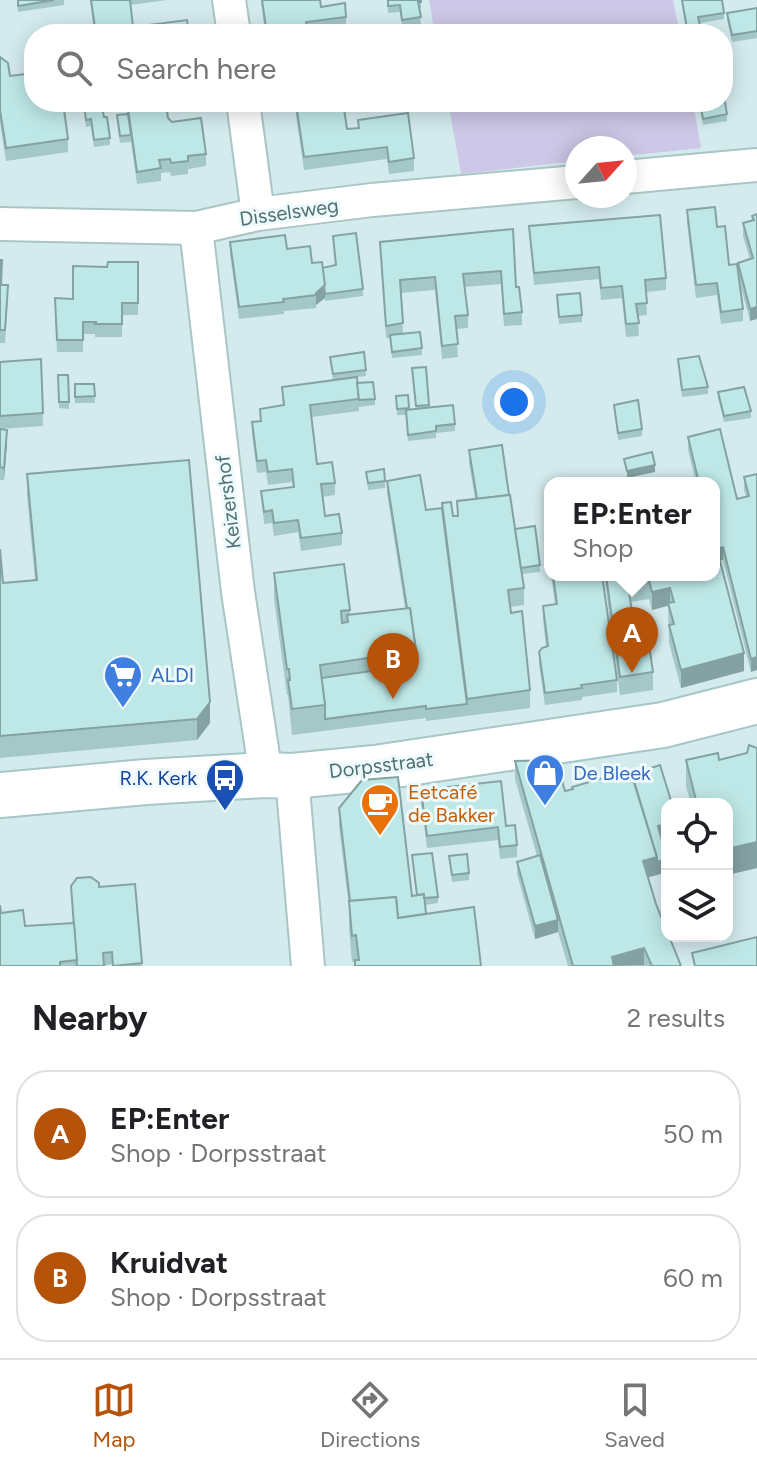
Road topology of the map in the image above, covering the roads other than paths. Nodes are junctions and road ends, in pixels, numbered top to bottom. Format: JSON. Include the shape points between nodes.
{"nodes":[{"id":1,"x":229,"y":0,"type":"edge"},
{"id":2,"x":233,"y":24,"type":"edge"},
{"id":3,"x":244,"y":112,"type":"edge"},
{"id":4,"x":757,"y":165,"type":"edge"},
{"id":5,"x":637,"y":176,"type":"edge"},
{"id":6,"x":565,"y":183,"type":"edge"},
{"id":7,"x":258,"y":214,"type":"junction"},
{"id":8,"x":0,"y":224,"type":"edge"},
{"id":9,"x":196,"y":228,"type":"junction"},
{"id":10,"x":757,"y":701,"type":"edge"},
{"id":11,"x":279,"y":775,"type":"junction"},
{"id":12,"x":0,"y":795,"type":"edge"},
{"id":13,"x":308,"y":966,"type":"edge"}],
"edges":[{"from":1,"to":2,"type":"street"},
{"from":3,"to":7,"type":"street"},
{"from":4,"to":5,"type":"street"},
{"from":6,"to":7,"type":"street","name":"Disselsweg"},
{"from":7,"to":9,"type":"street","name":"Disselsweg"},
{"from":8,"to":9,"type":"street","name":"Disselsweg"},
{"from":9,"to":11,"type":"street","name":"Keizershof","via":[[238,592]]},
{"from":10,"to":11,"type":"main road","name":"Dorpsstraat","via":[[648,727],[375,768]]},
{"from":11,"to":12,"type":"main road","name":"Dorpsstraat"},
{"from":11,"to":13,"type":"street","name":"Keizershof"}]}
